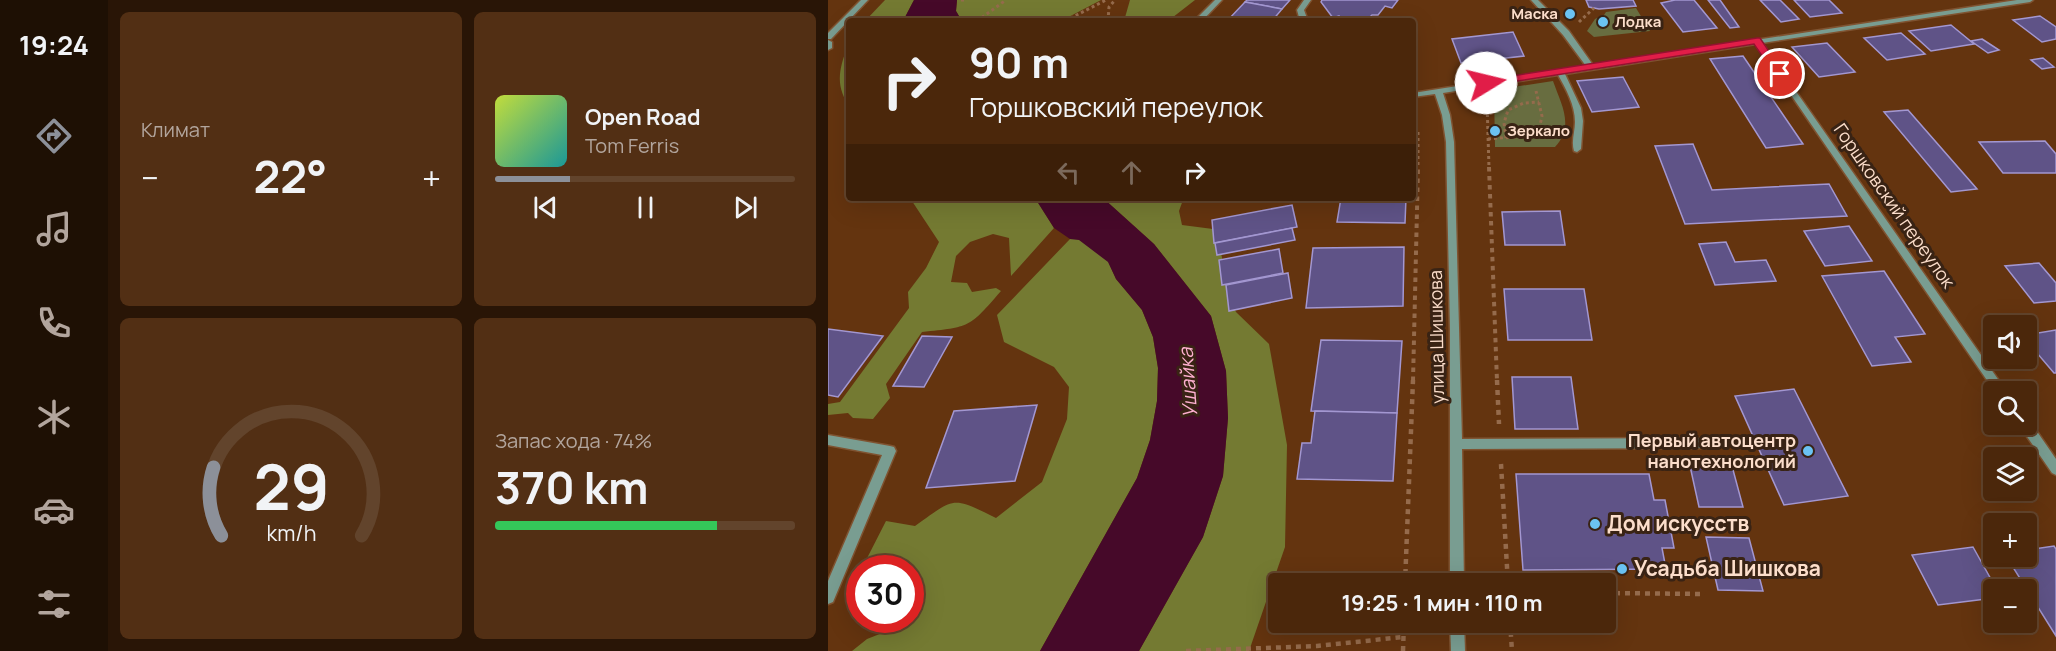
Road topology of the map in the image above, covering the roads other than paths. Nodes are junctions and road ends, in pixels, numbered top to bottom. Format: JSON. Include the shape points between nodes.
{"nodes":[{"id":1,"x":865,"y":0,"type":"edge"},
{"id":2,"x":1219,"y":0,"type":"edge"},
{"id":3,"x":1308,"y":0,"type":"edge"},
{"id":4,"x":1534,"y":0,"type":"edge"},
{"id":5,"x":2030,"y":0,"type":"edge"},
{"id":6,"x":847,"y":18,"type":"edge"},
{"id":7,"x":1201,"y":18,"type":"edge"},
{"id":8,"x":1303,"y":18,"type":"edge"},
{"id":9,"x":846,"y":19,"type":"edge"},
{"id":10,"x":828,"y":37,"type":"edge"},
{"id":11,"x":1757,"y":40,"type":"junction"},
{"id":12,"x":828,"y":42,"type":"edge"},
{"id":13,"x":828,"y":48,"type":"edge"},
{"id":14,"x":1591,"y":67,"type":"junction"},
{"id":15,"x":1560,"y":72,"type":"junction"},
{"id":16,"x":1438,"y":91,"type":"junction"},
{"id":17,"x":1416,"y":95,"type":"edge"},
{"id":18,"x":1577,"y":149,"type":"dead end"},
{"id":19,"x":1994,"y":381,"type":"edge"},
{"id":20,"x":2033,"y":435,"type":"edge"},
{"id":21,"x":828,"y":440,"type":"edge"},
{"id":22,"x":1715,"y":443,"type":"dead end"},
{"id":23,"x":1456,"y":444,"type":"junction"},
{"id":24,"x":2056,"y":469,"type":"edge"},
{"id":25,"x":1457,"y":573,"type":"edge"},
{"id":26,"x":828,"y":597,"type":"edge"},
{"id":27,"x":1457,"y":633,"type":"edge"},
{"id":28,"x":1458,"y":651,"type":"edge"}],
"edges":[{"from":1,"to":6,"type":"street"},
{"from":2,"to":7,"type":"street"},
{"from":3,"to":8,"type":"street","via":[[1300,10]]},
{"from":4,"to":14,"type":"street"},
{"from":5,"to":11,"type":"street"},
{"from":9,"to":10,"type":"street"},
{"from":11,"to":14,"type":"street"},
{"from":11,"to":19,"type":"street","name":"Горшковский переулок"},
{"from":12,"to":13,"type":"street"},
{"from":14,"to":15,"type":"street"},
{"from":15,"to":16,"type":"street"},
{"from":15,"to":18,"type":"street","via":[[1576,102]]},
{"from":16,"to":17,"type":"street"},
{"from":16,"to":23,"type":"street","name":"улица Шишкова","via":[[1450,142]]},
{"from":20,"to":24,"type":"street"},
{"from":21,"to":26,"type":"street","via":[[890,451]]},
{"from":22,"to":23,"type":"street"},
{"from":23,"to":25,"type":"street","name":"улица Шишкова"},
{"from":27,"to":28,"type":"street"}]}
